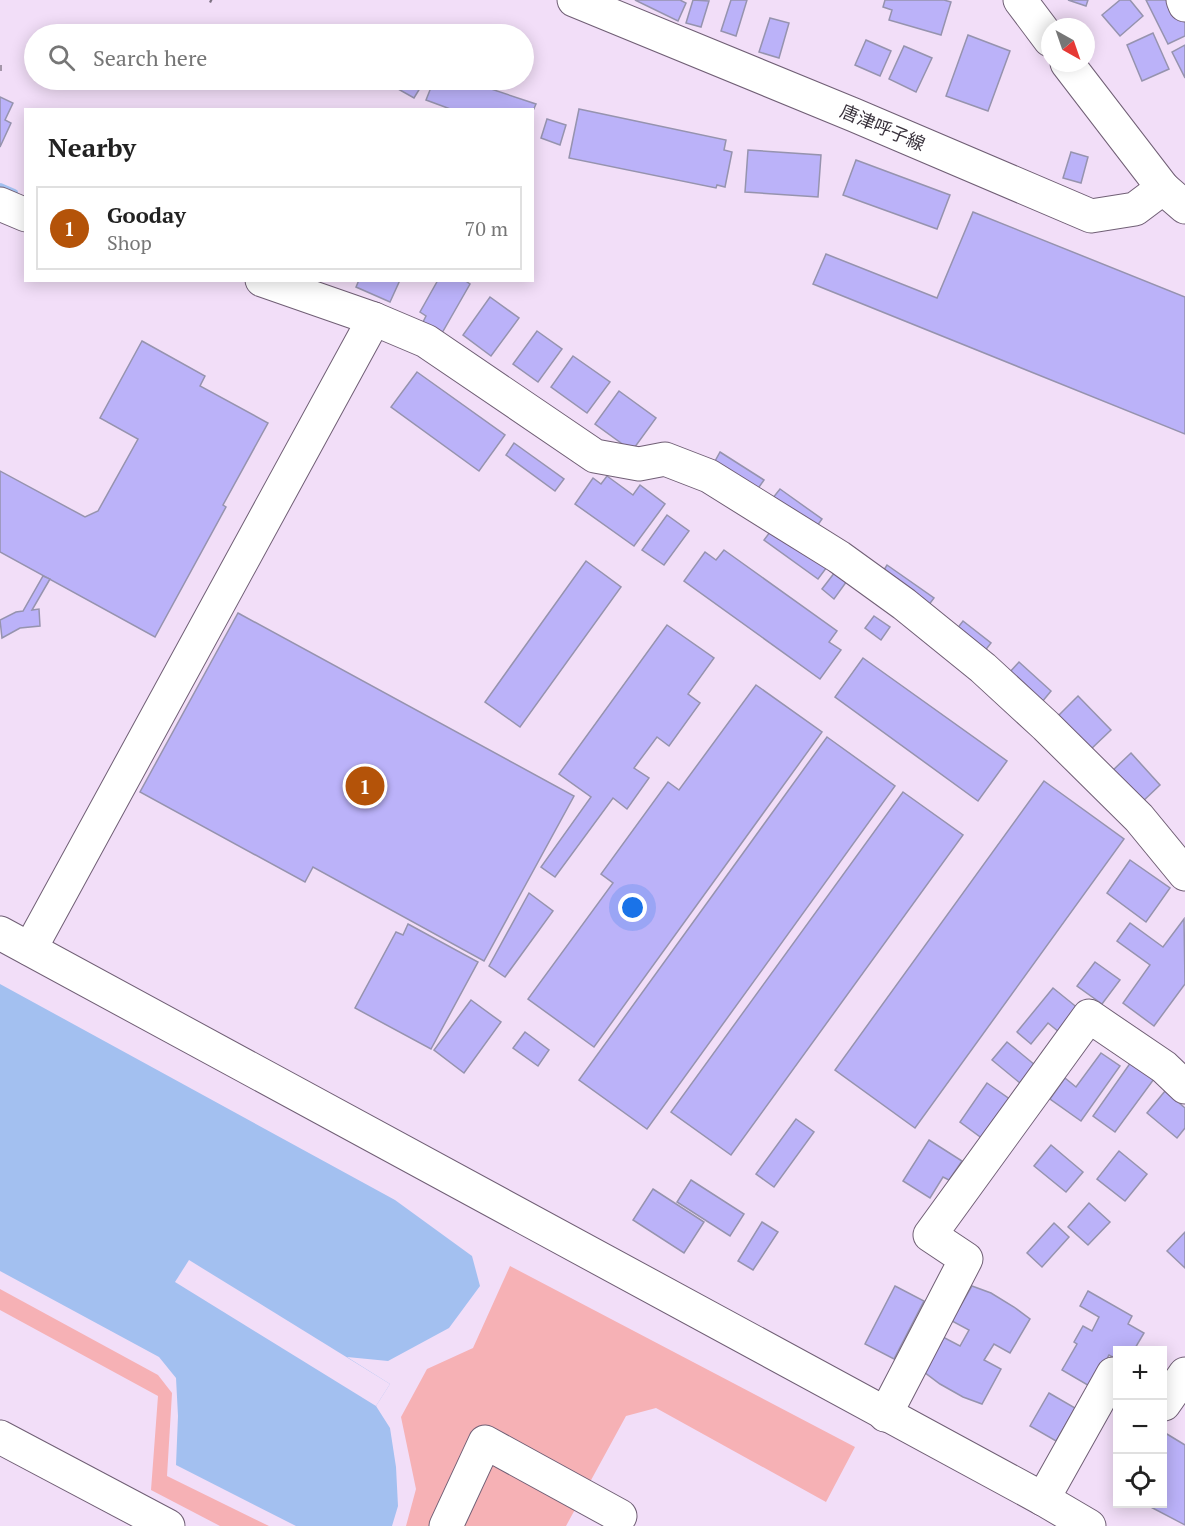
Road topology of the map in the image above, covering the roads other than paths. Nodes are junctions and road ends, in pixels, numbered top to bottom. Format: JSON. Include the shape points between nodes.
{"nodes":[{"id":1,"x":574,"y":0,"type":"edge"},
{"id":2,"x":1020,"y":0,"type":"edge"},
{"id":3,"x":1183,"y":0,"type":"edge"},
{"id":4,"x":1185,"y":5,"type":"edge"},
{"id":5,"x":1041,"y":28,"type":"edge"},
{"id":6,"x":1074,"y":72,"type":"edge"},
{"id":7,"x":1174,"y":197,"type":"edge"},
{"id":8,"x":0,"y":204,"type":"edge"},
{"id":9,"x":24,"y":213,"type":"edge"},
{"id":10,"x":268,"y":282,"type":"edge"},
{"id":11,"x":374,"y":319,"type":"junction"},
{"id":12,"x":1185,"y":874,"type":"edge"},
{"id":13,"x":0,"y":933,"type":"edge"},
{"id":14,"x":30,"y":950,"type":"junction"},
{"id":15,"x":1185,"y":1087,"type":"edge"},
{"id":16,"x":1113,"y":1374,"type":"edge"},
{"id":17,"x":1185,"y":1374,"type":"edge"},
{"id":18,"x":1167,"y":1400,"type":"edge"},
{"id":19,"x":885,"y":1414,"type":"junction"},
{"id":20,"x":4,"y":1448,"type":"edge"},
{"id":21,"x":1043,"y":1499,"type":"junction"},
{"id":22,"x":620,"y":1516,"type":"dead end"},
{"id":23,"x":168,"y":1526,"type":"edge"},
{"id":24,"x":446,"y":1526,"type":"edge"},
{"id":25,"x":1089,"y":1526,"type":"edge"}],
"edges":[{"from":1,"to":7,"type":"street","name":"唐津呼子線","via":[[1091,216]]},
{"from":2,"to":5,"type":"street"},
{"from":3,"to":4,"type":"street"},
{"from":6,"to":7,"type":"street"},
{"from":8,"to":9,"type":"street"},
{"from":10,"to":11,"type":"street"},
{"from":11,"to":12,"type":"street","via":[[426,341],[595,456],[639,464],[665,459],[709,476],[839,557],[983,668],[1139,818]]},
{"from":11,"to":14,"type":"street"},
{"from":13,"to":14,"type":"street"},
{"from":14,"to":19,"type":"street"},
{"from":15,"to":19,"type":"street","via":[[1164,1066],[1089,1016],[930,1235],[966,1258]]},
{"from":16,"to":21,"type":"street"},
{"from":17,"to":18,"type":"street"},
{"from":19,"to":21,"type":"street"},
{"from":20,"to":23,"type":"street"},
{"from":21,"to":25,"type":"street"},
{"from":22,"to":24,"type":"street","via":[[485,1442]]}]}
